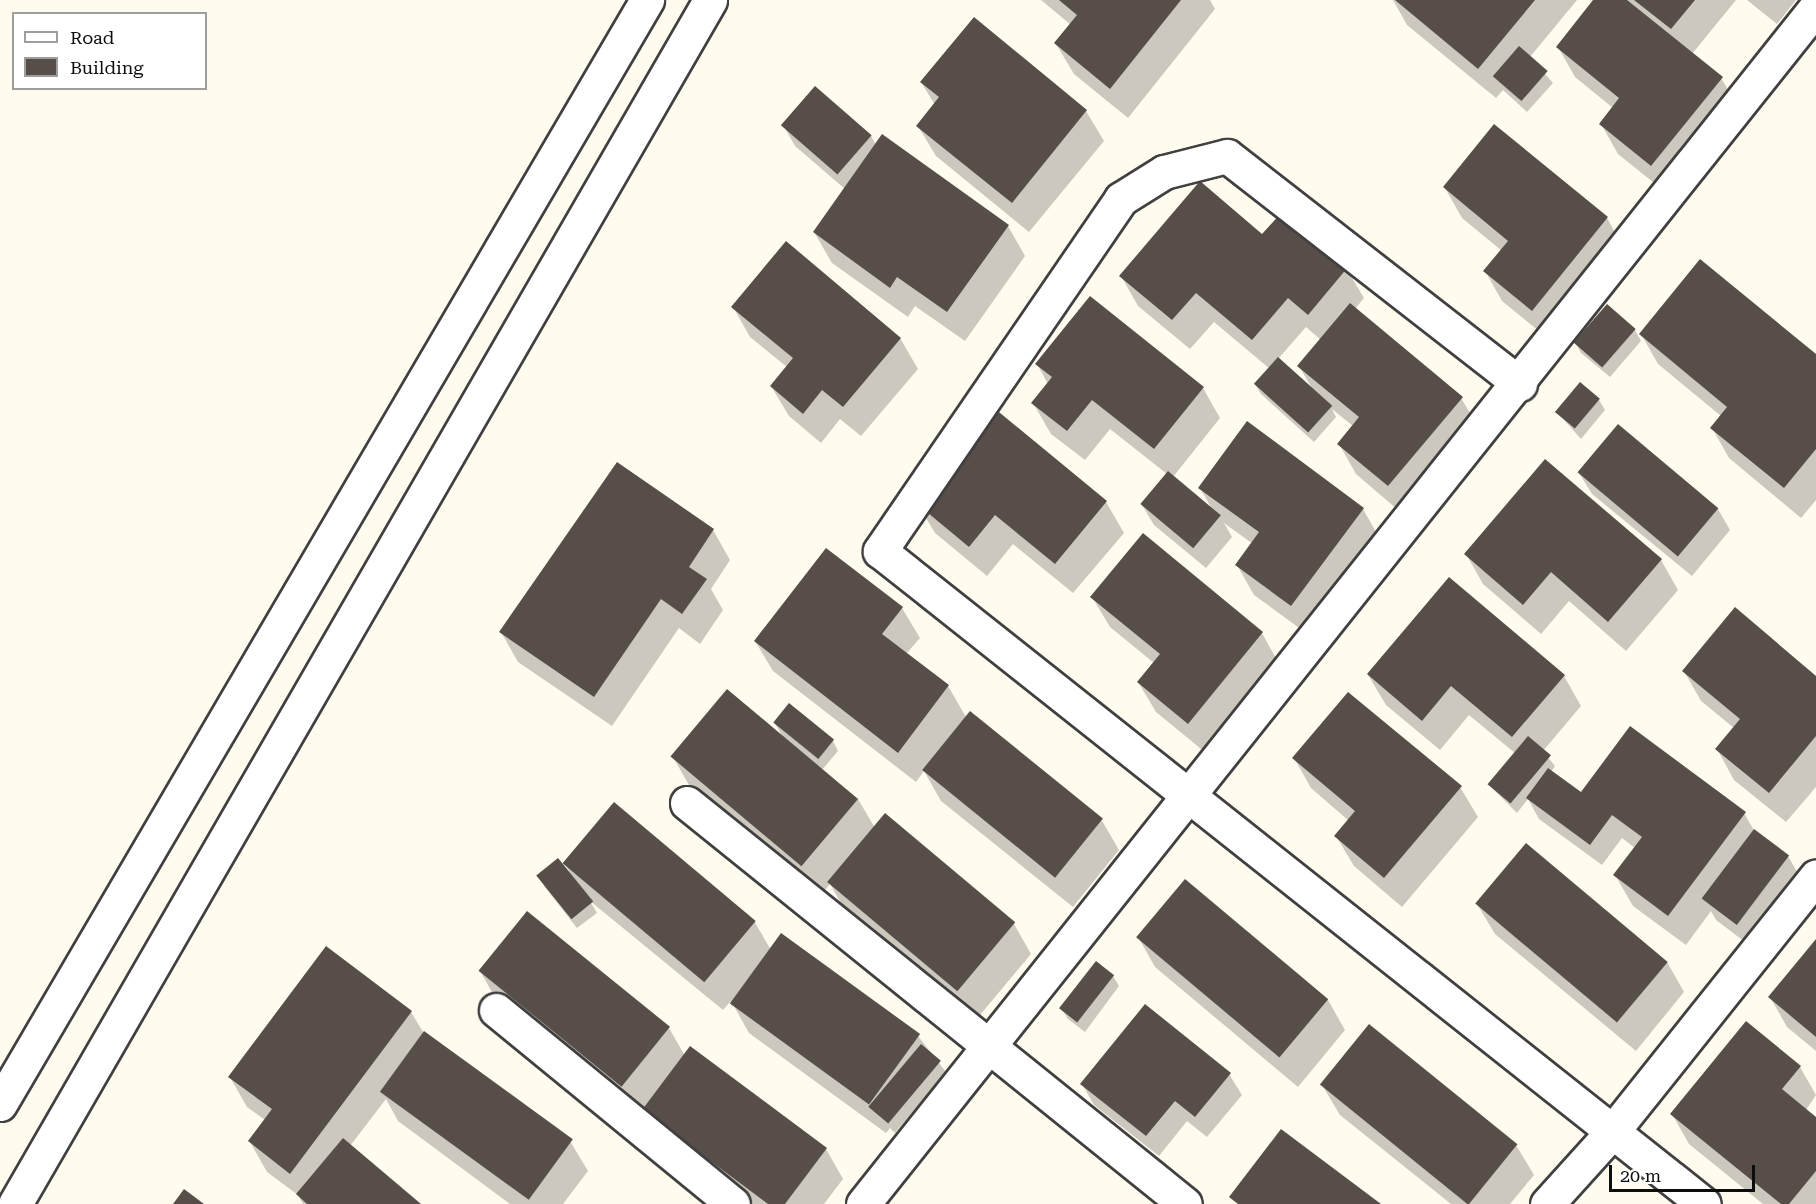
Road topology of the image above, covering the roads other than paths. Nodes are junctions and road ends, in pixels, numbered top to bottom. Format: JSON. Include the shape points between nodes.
{"nodes":[{"id":1,"x":647,"y":0,"type":"edge"},
{"id":2,"x":710,"y":0,"type":"edge"},
{"id":3,"x":1816,"y":8,"type":"edge"},
{"id":4,"x":1520,"y":384,"type":"junction"},
{"id":5,"x":1189,"y":796,"type":"junction"},
{"id":6,"x":687,"y":803,"type":"dead end"},
{"id":7,"x":1816,"y":876,"type":"edge"},
{"id":8,"x":496,"y":1010,"type":"dead end"},
{"id":9,"x":988,"y":1046,"type":"junction"},
{"id":10,"x":0,"y":1104,"type":"edge"},
{"id":11,"x":1612,"y":1132,"type":"junction"},
{"id":12,"x":15,"y":1204,"type":"edge"},
{"id":13,"x":733,"y":1204,"type":"edge"},
{"id":14,"x":863,"y":1204,"type":"edge"},
{"id":15,"x":1185,"y":1204,"type":"edge"},
{"id":16,"x":1547,"y":1204,"type":"edge"},
{"id":17,"x":1704,"y":1204,"type":"edge"}],
"edges":[{"from":1,"to":10,"type":"street"},
{"from":2,"to":12,"type":"street"},
{"from":3,"to":4,"type":"street"},
{"from":4,"to":5,"type":"street"},
{"from":4,"to":5,"type":"street","via":[[1227,156],[1164,172],[1121,199],[880,551]]},
{"from":5,"to":9,"type":"street"},
{"from":5,"to":11,"type":"street"},
{"from":6,"to":9,"type":"street"},
{"from":7,"to":11,"type":"street"},
{"from":8,"to":13,"type":"street"},
{"from":9,"to":14,"type":"street"},
{"from":9,"to":15,"type":"street"},
{"from":11,"to":16,"type":"street"},
{"from":11,"to":17,"type":"street"}]}
